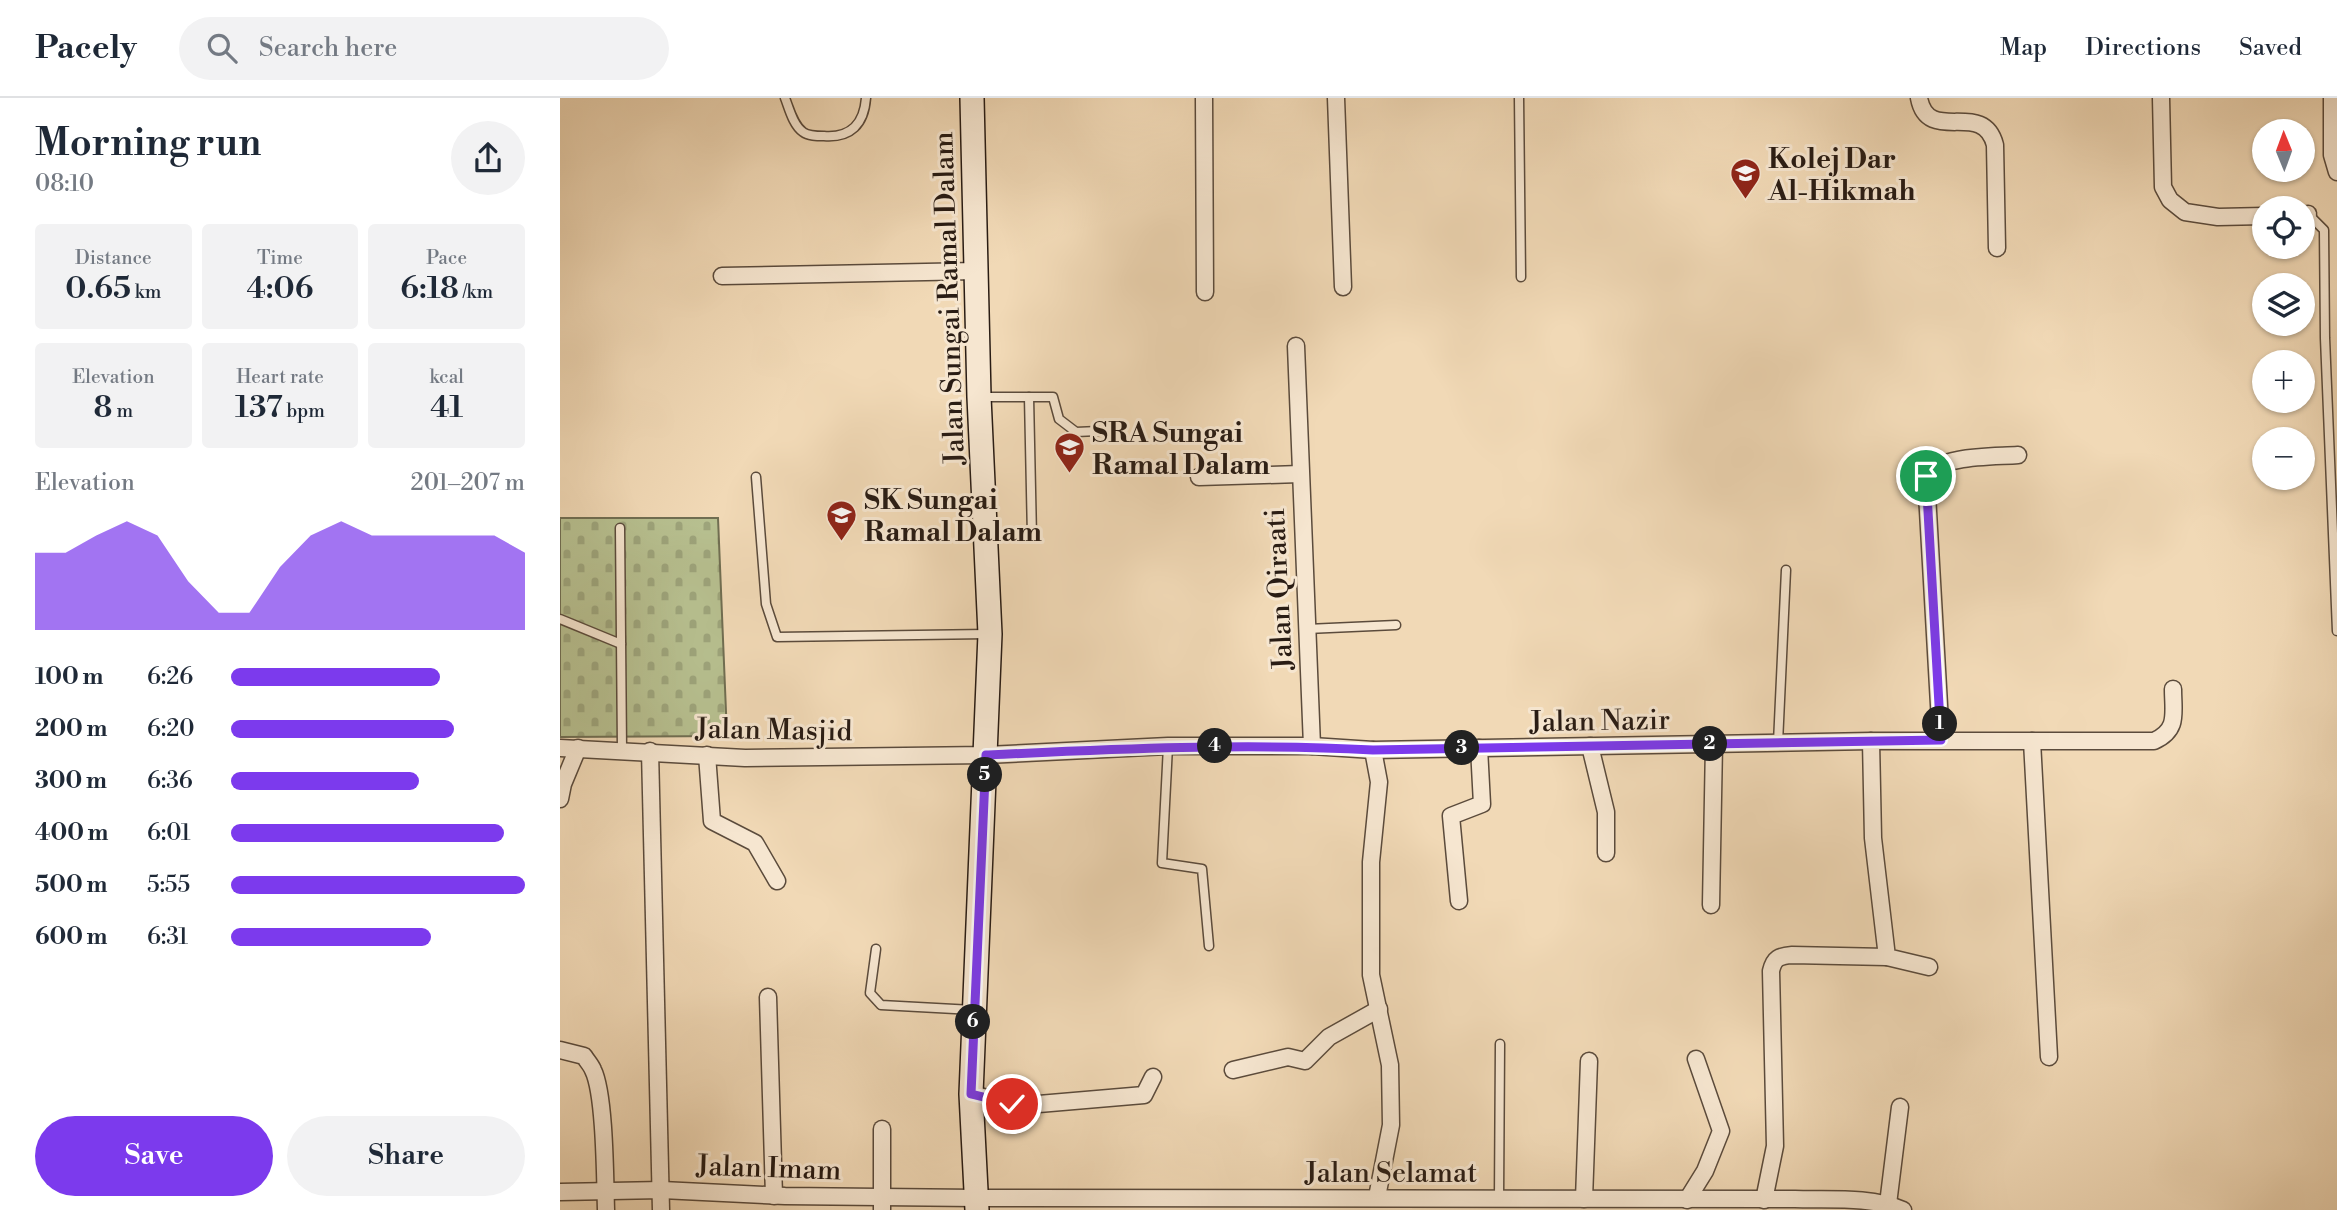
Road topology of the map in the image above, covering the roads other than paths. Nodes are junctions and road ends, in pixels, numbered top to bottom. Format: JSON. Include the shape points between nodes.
{"nodes":[{"id":1,"x":785,"y":98,"type":"edge"},
{"id":2,"x":866,"y":98,"type":"edge"},
{"id":3,"x":972,"y":98,"type":"edge"},
{"id":4,"x":1204,"y":98,"type":"edge"},
{"id":5,"x":1336,"y":98,"type":"edge"},
{"id":6,"x":1519,"y":98,"type":"edge"},
{"id":7,"x":1919,"y":98,"type":"edge"},
{"id":8,"x":2161,"y":98,"type":"edge"},
{"id":9,"x":2332,"y":98,"type":"edge"},
{"id":10,"x":2337,"y":172,"type":"edge"},
{"id":11,"x":2252,"y":216,"type":"edge"},
{"id":12,"x":2315,"y":222,"type":"edge"},
{"id":13,"x":1997,"y":248,"type":"dead end"},
{"id":14,"x":976,"y":271,"type":"junction"},
{"id":15,"x":722,"y":276,"type":"dead end"},
{"id":16,"x":1521,"y":277,"type":"dead end"},
{"id":17,"x":1343,"y":287,"type":"dead end"},
{"id":18,"x":1205,"y":292,"type":"dead end"},
{"id":19,"x":1296,"y":346,"type":"dead end"},
{"id":20,"x":979,"y":397,"type":"junction"},
{"id":21,"x":1029,"y":397,"type":"junction"},
{"id":22,"x":1120,"y":430,"type":"dead end"},
{"id":23,"x":2018,"y":455,"type":"dead end"},
{"id":24,"x":1300,"y":474,"type":"junction"},
{"id":25,"x":756,"y":477,"type":"dead end"},
{"id":26,"x":1199,"y":477,"type":"dead end"},
{"id":27,"x":620,"y":528,"type":"dead end"},
{"id":28,"x":1032,"y":537,"type":"dead end"},
{"id":29,"x":1786,"y":570,"type":"dead end"},
{"id":30,"x":560,"y":619,"type":"edge"},
{"id":31,"x":1396,"y":625,"type":"dead end"},
{"id":32,"x":1307,"y":629,"type":"junction"},
{"id":33,"x":2337,"y":631,"type":"edge"},
{"id":34,"x":990,"y":634,"type":"junction"},
{"id":35,"x":621,"y":644,"type":"junction"},
{"id":36,"x":2173,"y":689,"type":"dead end"},
{"id":37,"x":1941,"y":740,"type":"junction"},
{"id":38,"x":1871,"y":741,"type":"junction"},
{"id":39,"x":2032,"y":741,"type":"junction"},
{"id":40,"x":1778,"y":743,"type":"junction"},
{"id":41,"x":1714,"y":744,"type":"junction"},
{"id":42,"x":1168,"y":746,"type":"junction"},
{"id":43,"x":1590,"y":746,"type":"junction"},
{"id":44,"x":560,"y":747,"type":"edge"},
{"id":45,"x":1312,"y":747,"type":"junction"},
{"id":46,"x":578,"y":748,"type":"junction"},
{"id":47,"x":1479,"y":748,"type":"junction"},
{"id":48,"x":622,"y":750,"type":"junction"},
{"id":49,"x":1373,"y":750,"type":"junction"},
{"id":50,"x":650,"y":751,"type":"junction"},
{"id":51,"x":707,"y":755,"type":"junction"},
{"id":52,"x":986,"y":755,"type":"junction"},
{"id":53,"x":560,"y":799,"type":"edge"},
{"id":54,"x":1606,"y":853,"type":"dead end"},
{"id":55,"x":777,"y":881,"type":"dead end"},
{"id":56,"x":1460,"y":901,"type":"dead end"},
{"id":57,"x":1711,"y":905,"type":"dead end"},
{"id":58,"x":1209,"y":946,"type":"dead end"},
{"id":59,"x":876,"y":949,"type":"dead end"},
{"id":60,"x":1887,"y":957,"type":"junction"},
{"id":61,"x":1929,"y":967,"type":"dead end"},
{"id":62,"x":768,"y":997,"type":"dead end"},
{"id":63,"x":1379,"y":1009,"type":"junction"},
{"id":64,"x":973,"y":1010,"type":"junction"},
{"id":65,"x":1500,"y":1044,"type":"dead end"},
{"id":66,"x":560,"y":1050,"type":"edge"},
{"id":67,"x":2049,"y":1057,"type":"dead end"},
{"id":68,"x":1696,"y":1059,"type":"dead end"},
{"id":69,"x":1589,"y":1060,"type":"dead end"},
{"id":70,"x":1233,"y":1070,"type":"dead end"},
{"id":71,"x":1153,"y":1077,"type":"dead end"},
{"id":72,"x":971,"y":1094,"type":"junction"},
{"id":73,"x":1900,"y":1107,"type":"dead end"},
{"id":74,"x":882,"y":1129,"type":"dead end"},
{"id":75,"x":662,"y":1190,"type":"junction"},
{"id":76,"x":560,"y":1192,"type":"edge"},
{"id":77,"x":606,"y":1193,"type":"junction"},
{"id":78,"x":1499,"y":1198,"type":"junction"},
{"id":79,"x":1584,"y":1199,"type":"junction"},
{"id":80,"x":1764,"y":1200,"type":"junction"},
{"id":81,"x":781,"y":1201,"type":"edge"},
{"id":82,"x":1383,"y":1202,"type":"edge"},
{"id":83,"x":882,"y":1203,"type":"edge"},
{"id":84,"x":1693,"y":1203,"type":"edge"},
{"id":85,"x":976,"y":1204,"type":"edge"},
{"id":86,"x":1051,"y":1204,"type":"edge"},
{"id":87,"x":1462,"y":1204,"type":"edge"},
{"id":88,"x":1551,"y":1204,"type":"edge"},
{"id":89,"x":1796,"y":1204,"type":"edge"},
{"id":90,"x":1888,"y":1204,"type":"junction"},
{"id":91,"x":606,"y":1210,"type":"edge"},
{"id":92,"x":661,"y":1210,"type":"edge"},
{"id":93,"x":1903,"y":1210,"type":"edge"}],
"edges":[{"from":1,"to":2,"type":"lane","via":[[801,131],[828,137],[855,130]]},
{"from":3,"to":14,"type":"street","name":"Jalan Sungai Ramal Dalam"},
{"from":4,"to":18,"type":"street"},
{"from":5,"to":17,"type":"street"},
{"from":6,"to":16,"type":"lane"},
{"from":7,"to":13,"type":"street","via":[[1929,118],[1980,124],[1993,136]]},
{"from":8,"to":11,"type":"street","via":[[2163,187],[2170,200],[2185,212]]},
{"from":9,"to":10,"type":"street","via":[[2332,155]]},
{"from":12,"to":33,"type":"lane","via":[[2323,229]]},
{"from":14,"to":15,"type":"street"},
{"from":14,"to":20,"type":"street","name":"Jalan Sungai Ramal Dalam"},
{"from":19,"to":24,"type":"street","name":"Jalan Qiraati"},
{"from":20,"to":21,"type":"lane"},
{"from":20,"to":34,"type":"street","name":"Jalan Sungai Ramal Dalam"},
{"from":21,"to":22,"type":"lane","via":[[1053,397],[1059,419],[1076,432]]},
{"from":21,"to":28,"type":"lane"},
{"from":23,"to":37,"type":"street","via":[[1953,461],[1931,469],[1926,476]]},
{"from":24,"to":26,"type":"street"},
{"from":24,"to":32,"type":"street","name":"Jalan Qiraati"},
{"from":25,"to":34,"type":"lane","via":[[766,604],[777,636]]},
{"from":27,"to":35,"type":"lane"},
{"from":29,"to":40,"type":"lane"},
{"from":30,"to":35,"type":"lane"},
{"from":31,"to":32,"type":"lane"},
{"from":32,"to":45,"type":"street","name":"Jalan Qiraati"},
{"from":34,"to":52,"type":"street","name":"Jalan Sungai Ramal Dalam"},
{"from":35,"to":48,"type":"lane"},
{"from":36,"to":39,"type":"street","name":"Jalan Nazir","via":[[2173,722],[2164,737],[2154,741]]},
{"from":37,"to":38,"type":"street","name":"Jalan Nazir"},
{"from":37,"to":39,"type":"street","name":"Jalan Nazir"},
{"from":38,"to":40,"type":"street","name":"Jalan Nazir"},
{"from":38,"to":60,"type":"street","via":[[1873,838]]},
{"from":39,"to":67,"type":"street"},
{"from":40,"to":41,"type":"street","name":"Jalan Nazir"},
{"from":41,"to":43,"type":"street","name":"Jalan Nazir"},
{"from":41,"to":57,"type":"street"},
{"from":42,"to":45,"type":"street","name":"Jalan Nazir"},
{"from":42,"to":52,"type":"street","name":"Jalan Nazir"},
{"from":42,"to":58,"type":"lane","via":[[1162,863],[1202,869]]},
{"from":43,"to":47,"type":"street","name":"Jalan Nazir"},
{"from":43,"to":54,"type":"street","via":[[1606,811]]},
{"from":44,"to":46,"type":"street","name":"Jalan Masjid"},
{"from":45,"to":49,"type":"street","name":"Jalan Nazir"},
{"from":46,"to":48,"type":"street","name":"Jalan Masjid"},
{"from":46,"to":53,"type":"street"},
{"from":47,"to":49,"type":"street","name":"Jalan Nazir"},
{"from":47,"to":56,"type":"street","via":[[1482,804],[1451,816]]},
{"from":48,"to":50,"type":"street","name":"Jalan Masjid"},
{"from":49,"to":63,"type":"street","via":[[1379,782],[1371,862],[1371,975]]},
{"from":50,"to":51,"type":"street","name":"Jalan Masjid"},
{"from":50,"to":75,"type":"street"},
{"from":51,"to":52,"type":"street","name":"Jalan Masjid"},
{"from":51,"to":55,"type":"street","via":[[712,821],[755,843]]},
{"from":52,"to":64,"type":"street","name":"Jalan Sungai Ramal Dalam"},
{"from":59,"to":64,"type":"lane","via":[[870,993],[881,1005]]},
{"from":60,"to":61,"type":"street"},
{"from":60,"to":80,"type":"street","via":[[1792,955],[1779,956],[1773,963],[1775,1146]]},
{"from":62,"to":81,"type":"street"},
{"from":63,"to":70,"type":"street","via":[[1329,1037],[1305,1061],[1288,1057]]},
{"from":63,"to":82,"type":"street","via":[[1390,1065],[1391,1125]]},
{"from":64,"to":72,"type":"street","name":"Jalan Sungai Ramal Dalam"},
{"from":65,"to":78,"type":"lane"},
{"from":66,"to":77,"type":"street","via":[[584,1056],[594,1071]]},
{"from":68,"to":84,"type":"street","via":[[1721,1131]]},
{"from":69,"to":79,"type":"street"},
{"from":71,"to":72,"type":"street","via":[[1144,1095],[1027,1105]]},
{"from":72,"to":85,"type":"street","name":"Jalan Sungai Ramal Dalam"},
{"from":73,"to":90,"type":"street"},
{"from":74,"to":83,"type":"street"},
{"from":75,"to":77,"type":"street","name":"Jalan Imam"},
{"from":75,"to":81,"type":"street","name":"Jalan Imam"},
{"from":75,"to":92,"type":"street"},
{"from":76,"to":77,"type":"street","name":"Jalan Imam"},
{"from":77,"to":91,"type":"street"},
{"from":78,"to":87,"type":"street","name":"Jalan Selamat"},
{"from":78,"to":88,"type":"street","name":"Jalan Selamat"},
{"from":79,"to":84,"type":"street","name":"Jalan Selamat"},
{"from":79,"to":88,"type":"street","name":"Jalan Selamat"},
{"from":80,"to":84,"type":"street","name":"Jalan Selamat"},
{"from":80,"to":89,"type":"street","name":"Jalan Selamat"},
{"from":81,"to":83,"type":"street","name":"Jalan Imam"},
{"from":82,"to":86,"type":"street","name":"Jalan Selamat"},
{"from":82,"to":87,"type":"street","name":"Jalan Selamat"},
{"from":83,"to":85,"type":"street","name":"Jalan Imam"},
{"from":85,"to":86,"type":"street","name":"Jalan Selamat"},
{"from":89,"to":90,"type":"street","name":"Jalan Selamat"},
{"from":90,"to":93,"type":"street","name":"Jalan Selamat"}]}
